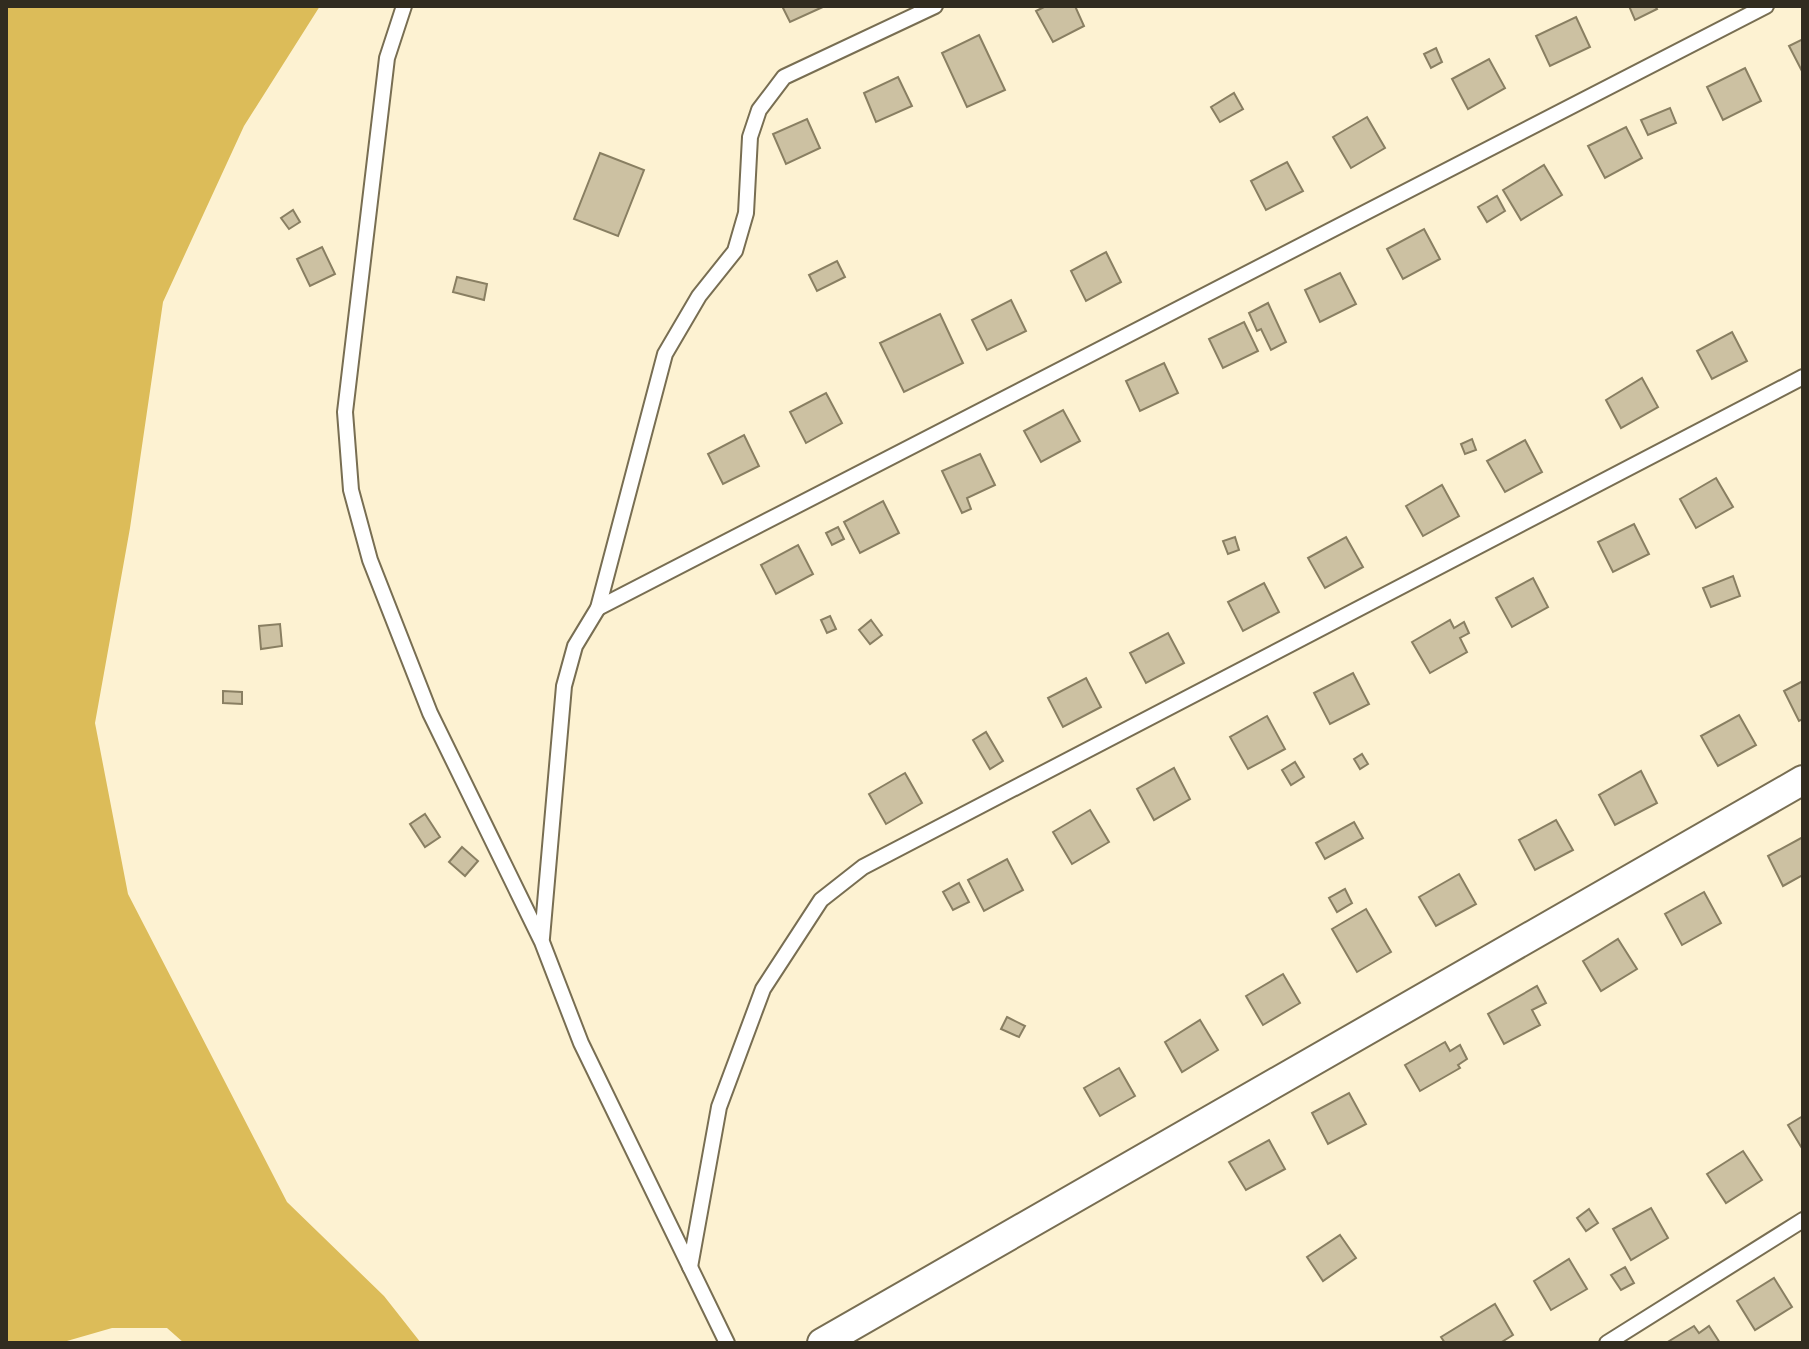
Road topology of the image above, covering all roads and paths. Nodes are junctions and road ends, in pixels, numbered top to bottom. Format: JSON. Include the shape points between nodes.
{"nodes":[{"id":1,"x":404,"y":6,"type":"edge"},
{"id":2,"x":935,"y":6,"type":"edge"},
{"id":3,"x":1766,"y":6,"type":"edge"},
{"id":4,"x":1803,"y":377,"type":"edge"},
{"id":5,"x":598,"y":608,"type":"junction"},
{"id":6,"x":1803,"y":780,"type":"edge"},
{"id":7,"x":542,"y":942,"type":"junction"},
{"id":8,"x":1803,"y":1220,"type":"edge"},
{"id":9,"x":690,"y":1267,"type":"junction"},
{"id":10,"x":727,"y":1343,"type":"edge"},
{"id":11,"x":822,"y":1343,"type":"edge"},
{"id":12,"x":1607,"y":1343,"type":"edge"}],
"edges":[{"from":1,"to":7,"type":"lane","via":[[387,58],[345,412],[351,490],[370,560],[430,713]]},
{"from":2,"to":5,"type":"lane","via":[[784,77],[759,110],[750,137],[746,213],[735,251],[699,296],[665,354]]},
{"from":3,"to":5,"type":"lane"},
{"from":4,"to":9,"type":"lane","via":[[863,867],[821,900],[763,989],[736,1056],[719,1107]]},
{"from":5,"to":7,"type":"lane","via":[[575,646],[564,686]]},
{"from":6,"to":11,"type":"street"},
{"from":7,"to":9,"type":"lane","via":[[581,1043]]},
{"from":8,"to":12,"type":"lane"},
{"from":9,"to":10,"type":"lane"}]}
